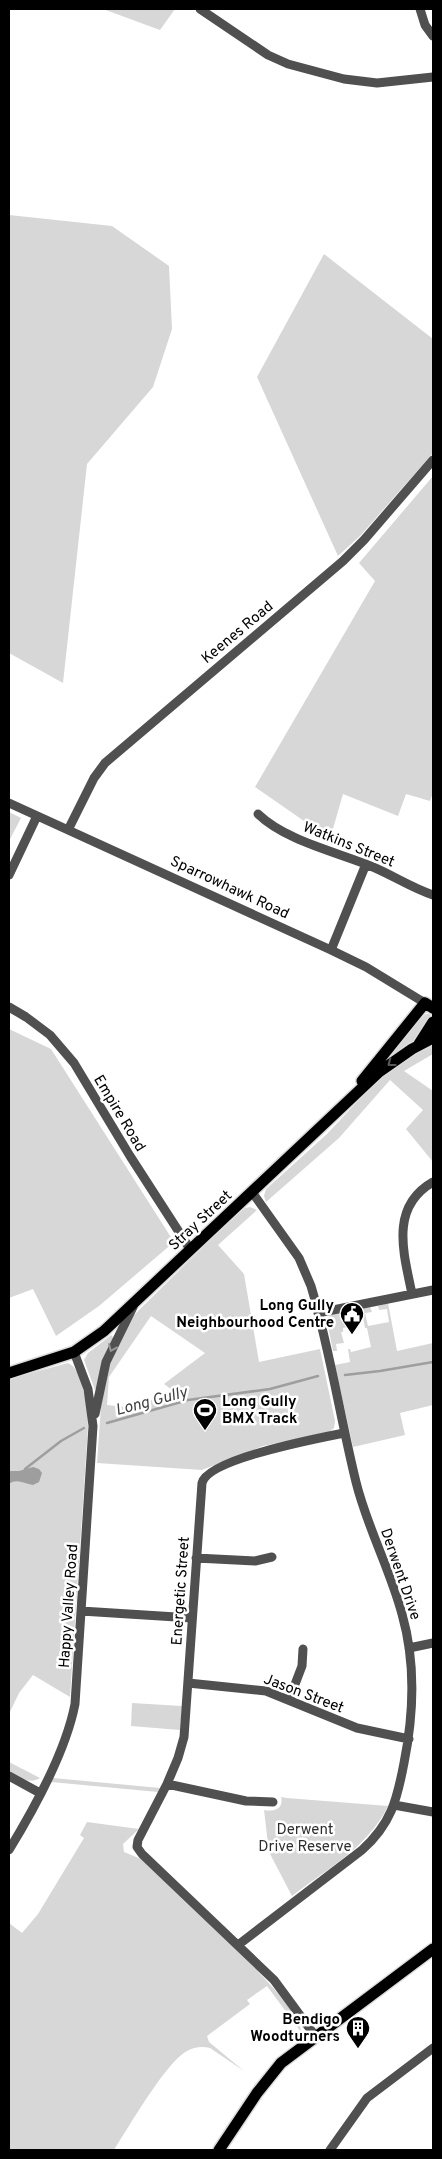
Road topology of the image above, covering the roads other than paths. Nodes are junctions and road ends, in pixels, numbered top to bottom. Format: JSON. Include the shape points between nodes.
{"nodes":[{"id":1,"x":200,"y":9,"type":"edge"},
{"id":2,"x":420,"y":9,"type":"edge"},
{"id":3,"x":433,"y":36,"type":"edge"},
{"id":4,"x":433,"y":77,"type":"edge"},
{"id":5,"x":433,"y":460,"type":"edge"},
{"id":6,"x":9,"y":803,"type":"edge"},
{"id":7,"x":258,"y":814,"type":"dead end"},
{"id":8,"x":37,"y":816,"type":"junction"},
{"id":9,"x":68,"y":830,"type":"junction"},
{"id":10,"x":366,"y":864,"type":"junction"},
{"id":11,"x":9,"y":875,"type":"edge"},
{"id":12,"x":433,"y":895,"type":"edge"},
{"id":13,"x":331,"y":950,"type":"junction"},
{"id":14,"x":429,"y":1005,"type":"edge"},
{"id":15,"x":9,"y":1007,"type":"edge"},
{"id":16,"x":433,"y":1022,"type":"edge"},
{"id":17,"x":433,"y":1038,"type":"edge"},
{"id":18,"x":419,"y":1045,"type":"junction"},
{"id":19,"x":342,"y":1106,"type":"junction"},
{"id":20,"x":433,"y":1182,"type":"edge"},
{"id":21,"x":252,"y":1192,"type":"junction"},
{"id":22,"x":190,"y":1249,"type":"junction"},
{"id":23,"x":433,"y":1290,"type":"edge"},
{"id":24,"x":412,"y":1294,"type":"junction"},
{"id":25,"x":134,"y":1304,"type":"junction"},
{"id":26,"x":318,"y":1313,"type":"junction"},
{"id":27,"x":74,"y":1352,"type":"junction"},
{"id":28,"x":9,"y":1373,"type":"edge"},
{"id":29,"x":93,"y":1426,"type":"junction"},
{"id":30,"x":344,"y":1433,"type":"junction"},
{"id":31,"x":272,"y":1557,"type":"dead end"},
{"id":32,"x":196,"y":1558,"type":"junction"},
{"id":33,"x":82,"y":1611,"type":"junction"},
{"id":34,"x":192,"y":1618,"type":"junction"},
{"id":35,"x":433,"y":1643,"type":"edge"},
{"id":36,"x":409,"y":1648,"type":"junction"},
{"id":37,"x":303,"y":1649,"type":"dead end"},
{"id":38,"x":188,"y":1683,"type":"junction"},
{"id":39,"x":289,"y":1700,"type":"junction"},
{"id":40,"x":408,"y":1739,"type":"junction"},
{"id":41,"x":9,"y":1776,"type":"edge"},
{"id":42,"x":167,"y":1784,"type":"junction"},
{"id":43,"x":40,"y":1793,"type":"junction"},
{"id":44,"x":273,"y":1802,"type":"dead end"},
{"id":45,"x":394,"y":1805,"type":"junction"},
{"id":46,"x":433,"y":1812,"type":"edge"},
{"id":47,"x":9,"y":1850,"type":"edge"},
{"id":48,"x":238,"y":1945,"type":"junction"},
{"id":49,"x":433,"y":1949,"type":"edge"},
{"id":50,"x":316,"y":2037,"type":"junction"},
{"id":51,"x":433,"y":2048,"type":"edge"},
{"id":52,"x":219,"y":2150,"type":"edge"},
{"id":53,"x":330,"y":2150,"type":"edge"}],
"edges":[{"from":1,"to":4,"type":"street","via":[[268,55],[288,64],[344,79],[377,83]]},
{"from":2,"to":3,"type":"street"},
{"from":5,"to":9,"type":"street","name":"Keenes Road","via":[[343,561],[105,763]]},
{"from":6,"to":8,"type":"street","name":"Sparrowhawk Road"},
{"from":7,"to":10,"type":"street","name":"Watkins Street","via":[[294,838]]},
{"from":8,"to":9,"type":"street","name":"Sparrowhawk Road"},
{"from":8,"to":11,"type":"street"},
{"from":9,"to":13,"type":"street","name":"Sparrowhawk Road"},
{"from":10,"to":12,"type":"street","name":"Watkins Street"},
{"from":10,"to":13,"type":"street"},
{"from":13,"to":14,"type":"street","name":"Sparrowhawk Road"},
{"from":14,"to":19,"type":"main road","name":"Stray Street","via":[[407,1023]]},
{"from":15,"to":22,"type":"street","name":"Empire Road","via":[[50,1035],[74,1063]]},
{"from":16,"to":18,"type":"main road"},
{"from":17,"to":18,"type":"main road","name":"Stray Street"},
{"from":18,"to":19,"type":"main road","name":"Stray Street","one_way":true,"via":[[380,1072]]},
{"from":19,"to":21,"type":"main road","name":"Stray Street"},
{"from":20,"to":24,"type":"street","via":[[417,1195],[407,1210],[403,1225],[403,1245]]},
{"from":21,"to":22,"type":"main road","name":"Stray Street"},
{"from":21,"to":26,"type":"street","name":"Derwent Drive","via":[[300,1258],[312,1286]]},
{"from":22,"to":25,"type":"main road","name":"Stray Street"},
{"from":23,"to":24,"type":"street"},
{"from":24,"to":26,"type":"street"},
{"from":25,"to":27,"type":"main road","name":"Stray Street"},
{"from":25,"to":29,"type":"street","one_way":true,"via":[[106,1362]]},
{"from":26,"to":30,"type":"street","name":"Derwent Drive"},
{"from":27,"to":28,"type":"main road","name":"Stray Street"},
{"from":27,"to":29,"type":"street","name":"Happy Valley Road","via":[[88,1389]]},
{"from":29,"to":33,"type":"street","name":"Happy Valley Road"},
{"from":30,"to":32,"type":"street","name":"Energetic Street","via":[[267,1450],[206,1474],[202,1483]]},
{"from":30,"to":36,"type":"street","name":"Derwent Drive","via":[[360,1497],[398,1601]]},
{"from":31,"to":32,"type":"street","via":[[250,1561]]},
{"from":32,"to":34,"type":"street","name":"Energetic Street"},
{"from":33,"to":34,"type":"street"},
{"from":33,"to":43,"type":"street","name":"Happy Valley Road","via":[[73,1715]]},
{"from":34,"to":38,"type":"street","name":"Energetic Street"},
{"from":35,"to":36,"type":"street"},
{"from":36,"to":40,"type":"street","name":"Derwent Drive","via":[[412,1687]]},
{"from":37,"to":39,"type":"street","via":[[302,1666]]},
{"from":38,"to":39,"type":"street","name":"Jason Street","via":[[253,1688]]},
{"from":38,"to":42,"type":"street","name":"Energetic Street","via":[[184,1737]]},
{"from":39,"to":40,"type":"street","name":"Jason Street","via":[[357,1728]]},
{"from":40,"to":45,"type":"street","name":"Derwent Drive"},
{"from":41,"to":43,"type":"street"},
{"from":42,"to":44,"type":"street","via":[[246,1801]]},
{"from":42,"to":48,"type":"street","name":"Energetic Street","via":[[133,1847]]},
{"from":43,"to":47,"type":"street","name":"Happy Valley Road"},
{"from":45,"to":46,"type":"street"},
{"from":45,"to":48,"type":"street","name":"Derwent Drive","via":[[384,1826],[362,1850]]},
{"from":48,"to":50,"type":"street","name":"Energetic Street","via":[[278,1985]]},
{"from":49,"to":50,"type":"main road"},
{"from":50,"to":52,"type":"main road","via":[[271,2073]]},
{"from":51,"to":53,"type":"street","via":[[366,2098]]}]}
